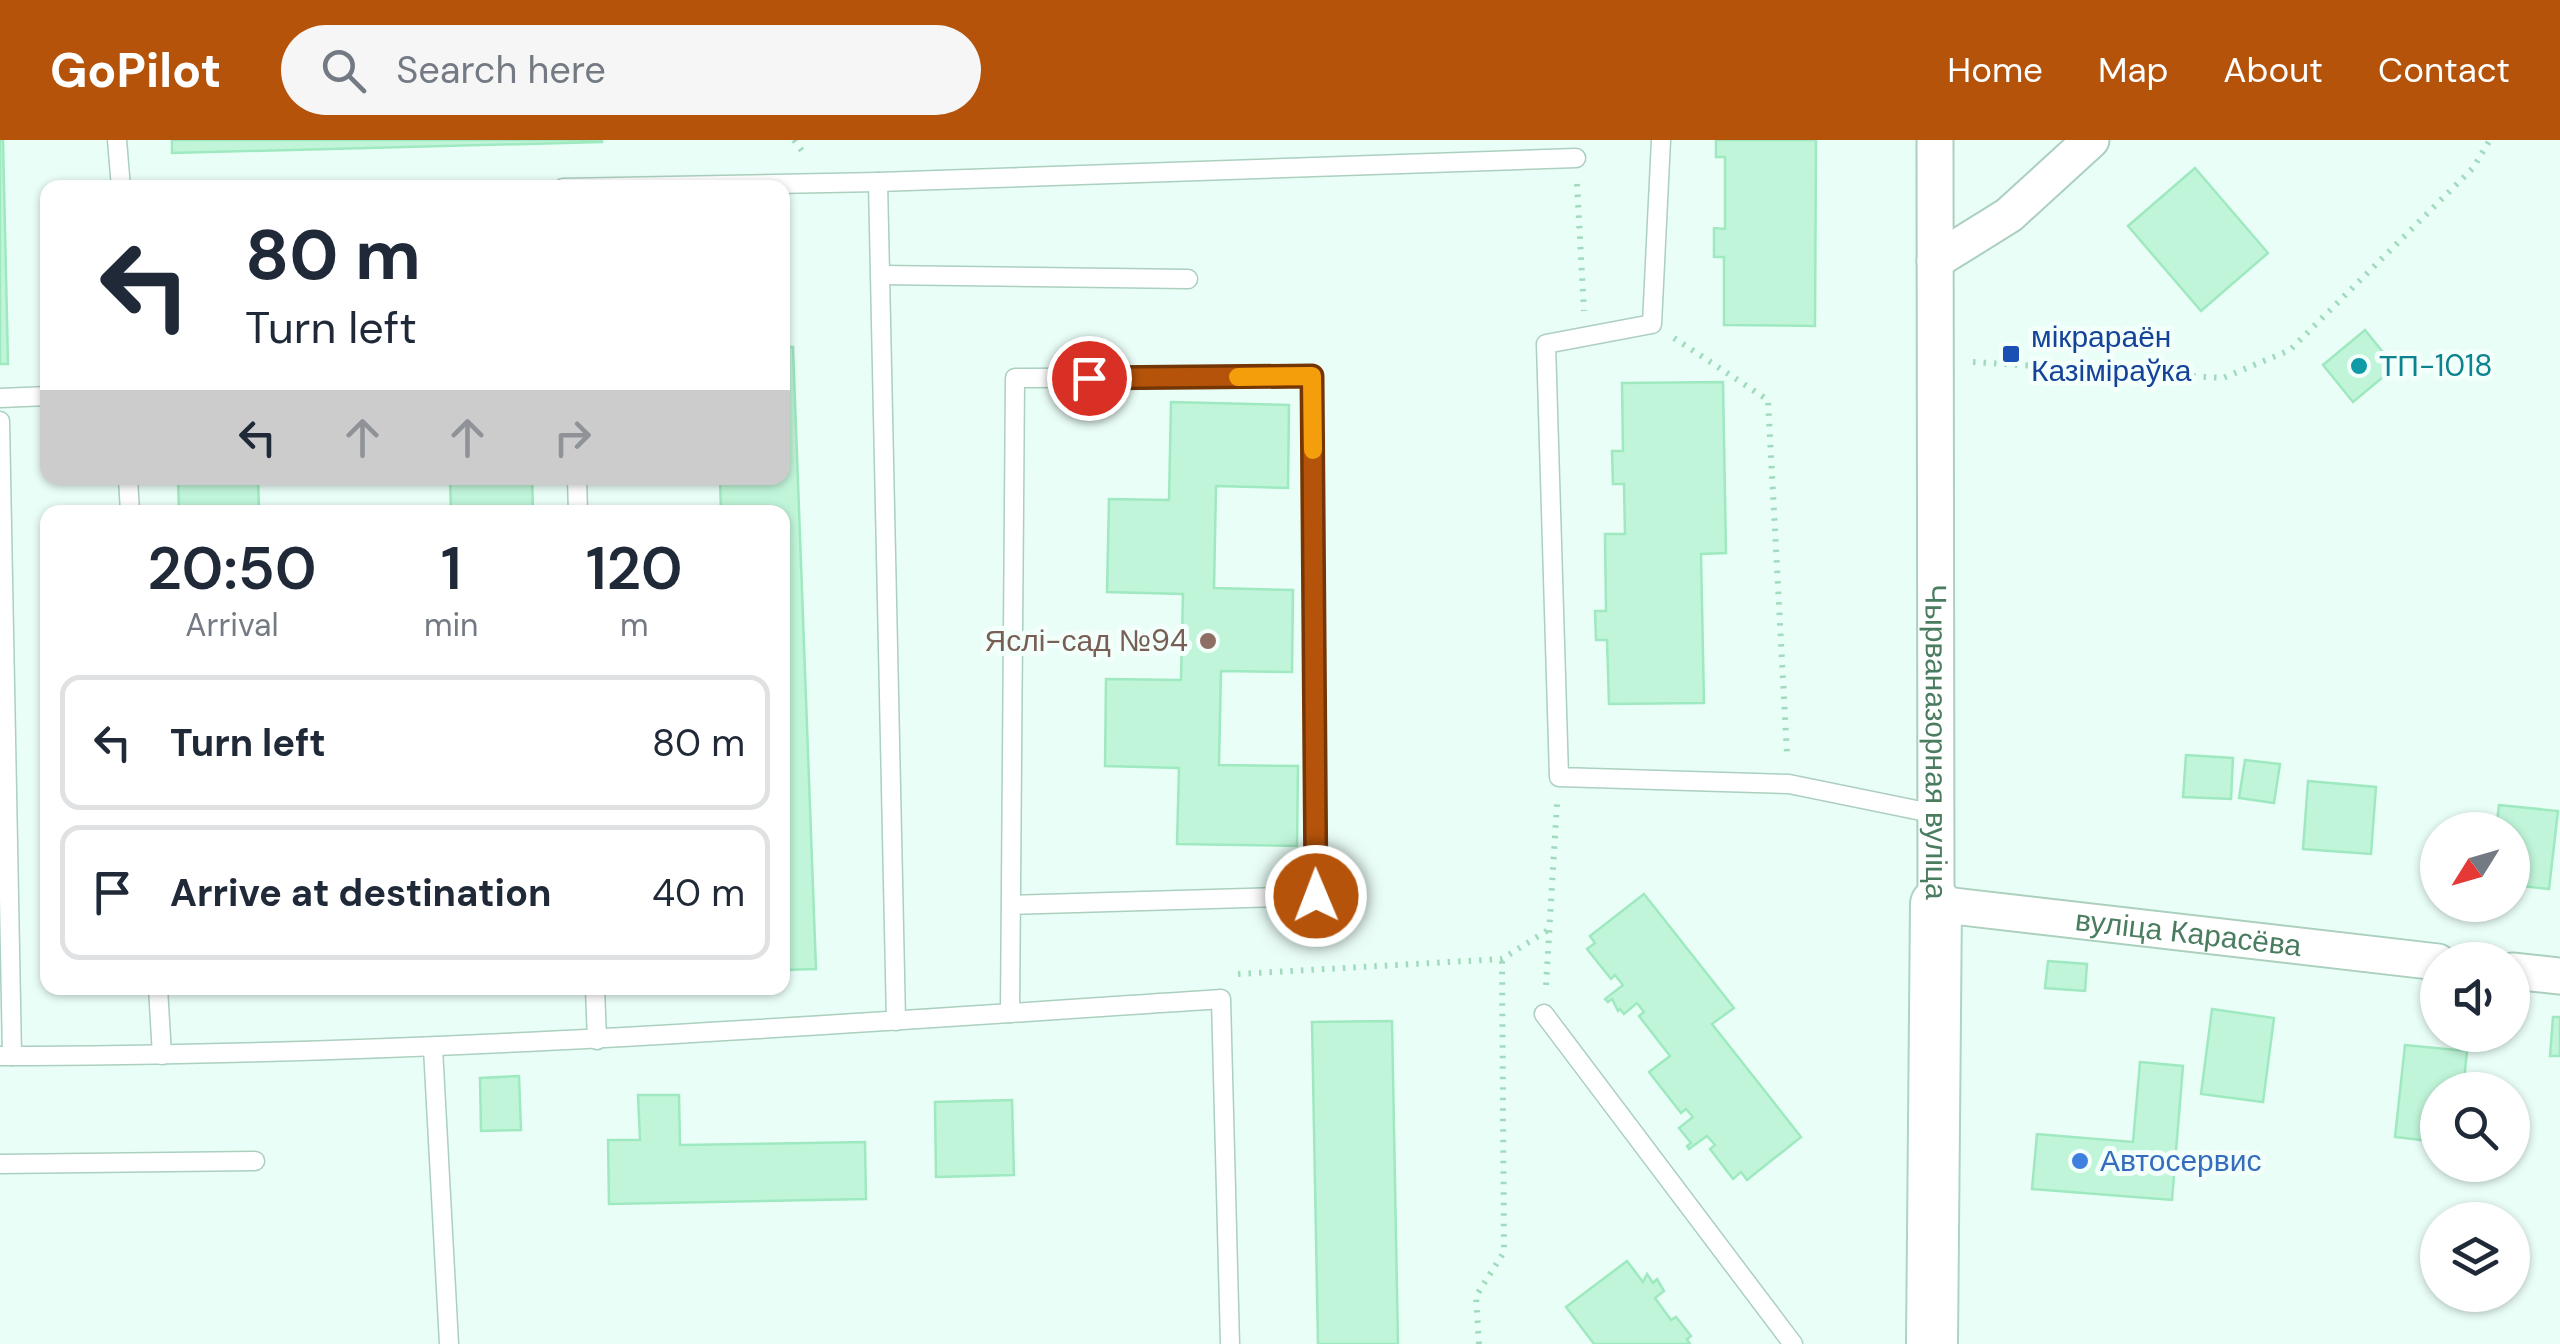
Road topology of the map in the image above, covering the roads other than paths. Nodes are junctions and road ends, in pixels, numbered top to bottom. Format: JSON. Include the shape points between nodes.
{"nodes":[{"id":1,"x":116,"y":140,"type":"edge"},
{"id":2,"x":1661,"y":140,"type":"edge"},
{"id":3,"x":1935,"y":140,"type":"edge"},
{"id":4,"x":2091,"y":140,"type":"edge"},
{"id":5,"x":1576,"y":158,"type":"road end"},
{"id":6,"x":120,"y":180,"type":"edge"},
{"id":7,"x":878,"y":182,"type":"junction"},
{"id":8,"x":790,"y":183,"type":"edge"},
{"id":9,"x":1935,"y":262,"type":"junction"},
{"id":10,"x":881,"y":276,"type":"junction"},
{"id":11,"x":1188,"y":279,"type":"dead end"},
{"id":12,"x":40,"y":396,"type":"edge"},
{"id":13,"x":0,"y":398,"type":"edge"},
{"id":14,"x":0,"y":421,"type":"edge"},
{"id":15,"x":1936,"y":814,"type":"junction"},
{"id":16,"x":1936,"y":904,"type":"junction"},
{"id":17,"x":1011,"y":905,"type":"junction"},
{"id":18,"x":2420,"y":960,"type":"edge"},
{"id":19,"x":2530,"y":973,"type":"edge"},
{"id":20,"x":2560,"y":976,"type":"edge"},
{"id":21,"x":158,"y":995,"type":"edge"},
{"id":22,"x":595,"y":995,"type":"edge"},
{"id":23,"x":1010,"y":1013,"type":"junction"},
{"id":24,"x":1544,"y":1014,"type":"road end"},
{"id":25,"x":896,"y":1020,"type":"junction"},
{"id":26,"x":597,"y":1040,"type":"junction"},
{"id":27,"x":433,"y":1048,"type":"junction"},
{"id":28,"x":6,"y":1056,"type":"edge"},
{"id":29,"x":162,"y":1056,"type":"junction"},
{"id":30,"x":255,"y":1160,"type":"dead end"},
{"id":31,"x":0,"y":1164,"type":"edge"},
{"id":32,"x":449,"y":1344,"type":"edge"},
{"id":33,"x":1230,"y":1344,"type":"edge"},
{"id":34,"x":1793,"y":1344,"type":"edge"},
{"id":35,"x":1932,"y":1344,"type":"edge"}],
"edges":[{"from":1,"to":6,"type":"lane"},
{"from":2,"to":15,"type":"lane","via":[[1652,324],[1546,344],[1559,777],[1789,784]]},
{"from":3,"to":9,"type":"street","name":"Чырваназорная вуліца"},
{"from":4,"to":9,"type":"street","via":[[2009,216]]},
{"from":5,"to":7,"type":"lane"},
{"from":7,"to":8,"type":"lane"},
{"from":7,"to":10,"type":"lane"},
{"from":9,"to":15,"type":"street","name":"Чырваназорная вуліца"},
{"from":10,"to":11,"type":"lane"},
{"from":10,"to":25,"type":"lane"},
{"from":12,"to":13,"type":"lane"},
{"from":14,"to":28,"type":"lane"},
{"from":15,"to":16,"type":"street","name":"Чырваназорная вуліца"},
{"from":16,"to":18,"type":"street","name":"вуліца Карасёва"},
{"from":16,"to":35,"type":"street","name":"Чырваназорная вуліца"},
{"from":17,"to":17,"type":"lane","via":[[1015,378],[1312,376],[1316,896]]},
{"from":17,"to":23,"type":"lane"},
{"from":19,"to":20,"type":"street"},
{"from":21,"to":29,"type":"lane"},
{"from":22,"to":26,"type":"lane"},
{"from":23,"to":25,"type":"lane"},
{"from":23,"to":33,"type":"lane","via":[[1221,1000]]},
{"from":24,"to":34,"type":"lane"},
{"from":25,"to":26,"type":"lane"},
{"from":26,"to":27,"type":"lane"},
{"from":27,"to":29,"type":"lane"},
{"from":27,"to":32,"type":"lane"},
{"from":28,"to":29,"type":"lane"},
{"from":30,"to":31,"type":"lane"}]}
